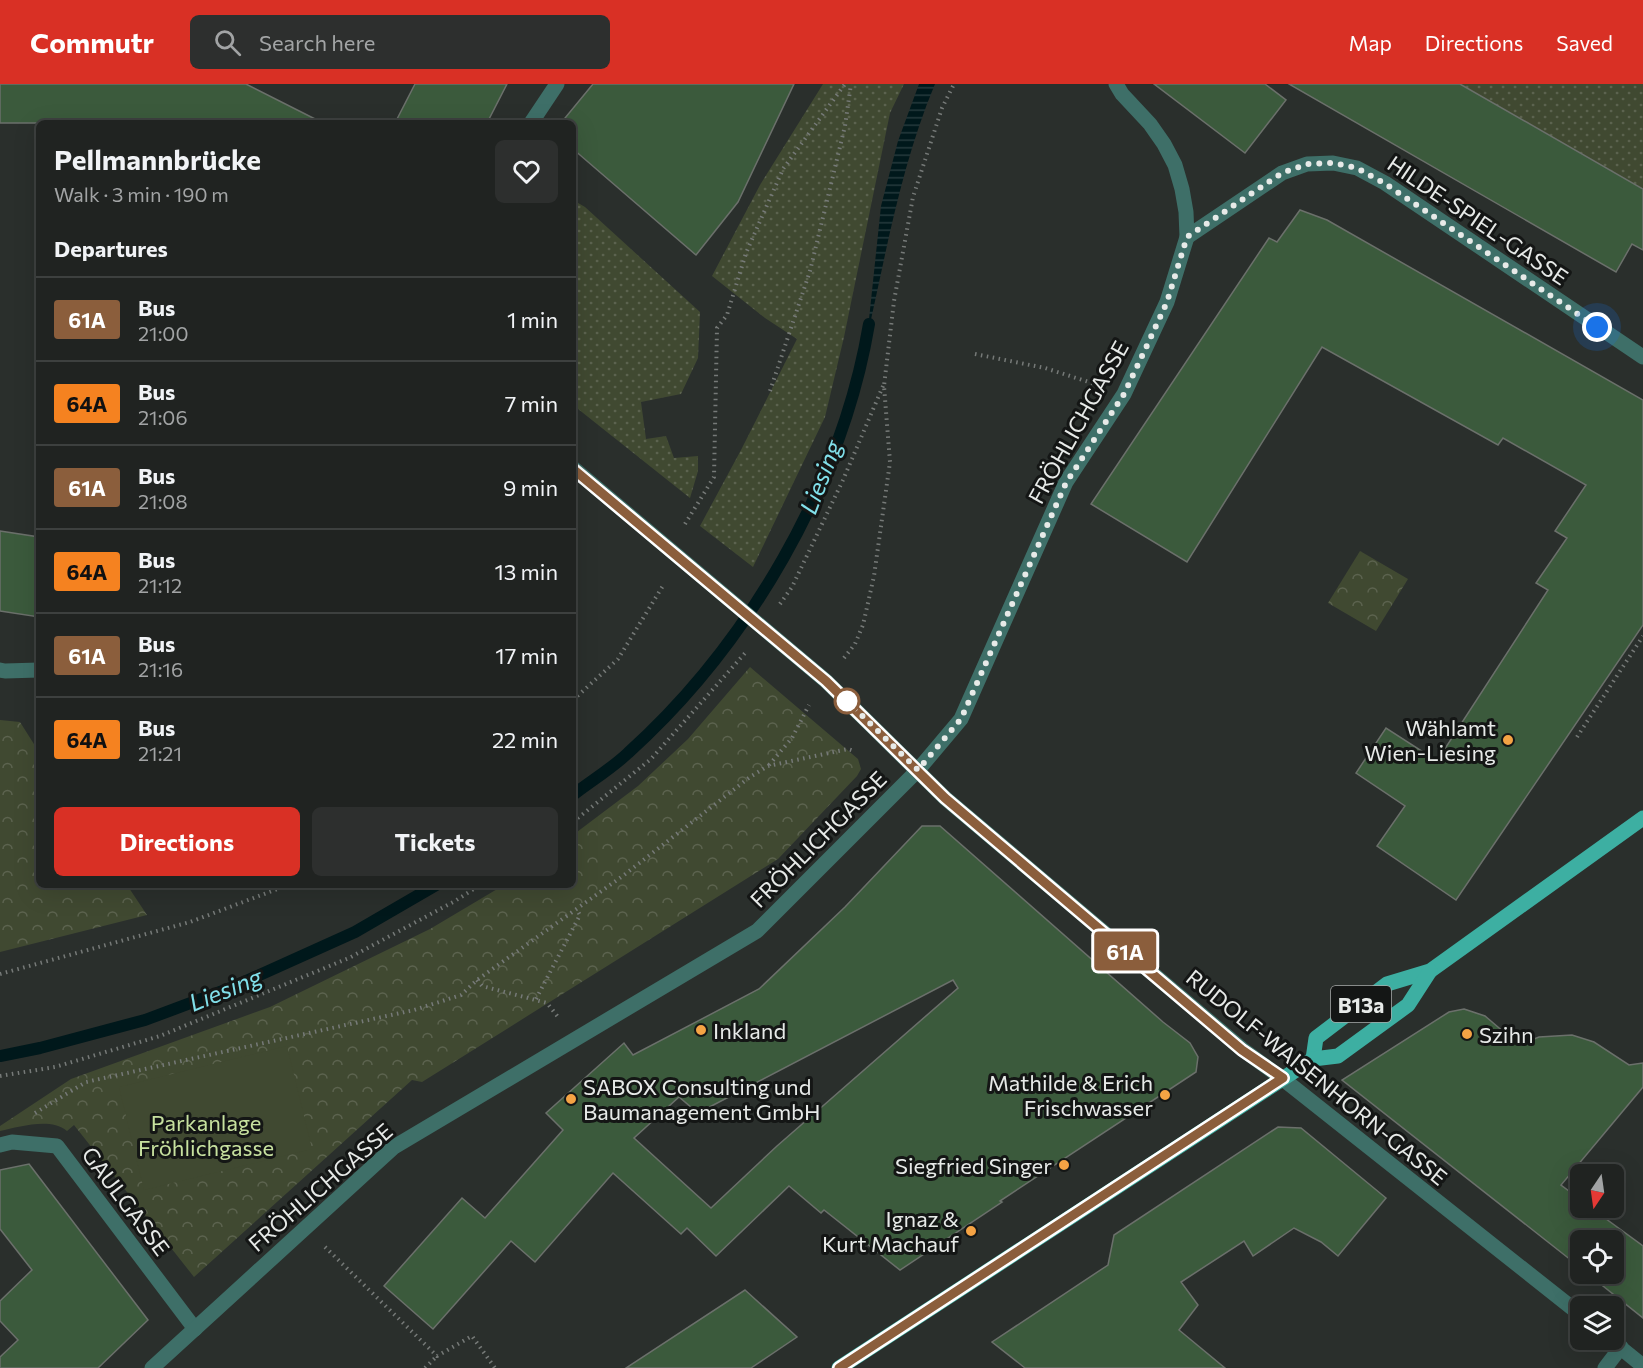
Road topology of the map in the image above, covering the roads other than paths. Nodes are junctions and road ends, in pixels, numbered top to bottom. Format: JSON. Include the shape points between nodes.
{"nodes":[{"id":1,"x":557,"y":84,"type":"edge"},
{"id":2,"x":1116,"y":84,"type":"edge"},
{"id":3,"x":533,"y":120,"type":"edge"},
{"id":4,"x":1187,"y":237,"type":"junction"},
{"id":5,"x":1643,"y":357,"type":"edge"},
{"id":6,"x":576,"y":471,"type":"edge"},
{"id":7,"x":0,"y":670,"type":"edge"},
{"id":8,"x":36,"y":670,"type":"edge"},
{"id":9,"x":918,"y":770,"type":"junction"},
{"id":10,"x":1643,"y":818,"type":"edge"},
{"id":11,"x":1430,"y":971,"type":"junction"},
{"id":12,"x":1313,"y":1059,"type":"junction"},
{"id":13,"x":1283,"y":1078,"type":"junction"},
{"id":14,"x":6,"y":1143,"type":"edge"},
{"id":15,"x":1570,"y":1306,"type":"edge"},
{"id":16,"x":195,"y":1329,"type":"junction"},
{"id":17,"x":1613,"y":1350,"type":"edge"},
{"id":18,"x":1624,"y":1350,"type":"edge"},
{"id":19,"x":1643,"y":1366,"type":"edge"},
{"id":20,"x":152,"y":1368,"type":"edge"},
{"id":21,"x":839,"y":1368,"type":"edge"},
{"id":22,"x":1605,"y":1368,"type":"edge"}],
"edges":[{"from":1,"to":3,"type":"street"},
{"from":2,"to":4,"type":"street","name":"FRÖHLICHGASSE","via":[[1150,124],[1175,165],[1186,212]]},
{"from":4,"to":5,"type":"street","name":"HILDE-SPIEL-GASSE","via":[[1282,173],[1307,164],[1333,163],[1357,168]]},
{"from":4,"to":9,"type":"street","name":"FRÖHLICHGASSE","via":[[1167,302],[1124,394],[1066,483],[961,719]]},
{"from":6,"to":9,"type":"street","name":"RUDOLF-WAISENHORN-GASSE","via":[[821,678]]},
{"from":7,"to":8,"type":"street"},
{"from":9,"to":13,"type":"street","name":"RUDOLF-WAISENHORN-GASSE","via":[[945,798],[1242,1050]]},
{"from":9,"to":16,"type":"street","name":"FRÖHLICHGASSE","via":[[757,931],[394,1147]]},
{"from":10,"to":11,"type":"main road","number":"B13a"},
{"from":11,"to":12,"type":"main road","number":"B13a","via":[[1407,1005],[1338,1056]]},
{"from":11,"to":12,"type":"main road","number":"B13a","via":[[1387,984],[1316,1038]]},
{"from":12,"to":13,"type":"main road","number":"B13a"},
{"from":13,"to":15,"type":"street","name":"RUDOLF-WAISENHORN-GASSE"},
{"from":13,"to":21,"type":"main road","number":"B13a"},
{"from":14,"to":16,"type":"street","name":"GAULGASSE","via":[[57,1146]]},
{"from":16,"to":20,"type":"street","name":"FRÖHLICHGASSE"},
{"from":17,"to":22,"type":"street"},
{"from":18,"to":19,"type":"street"}]}
